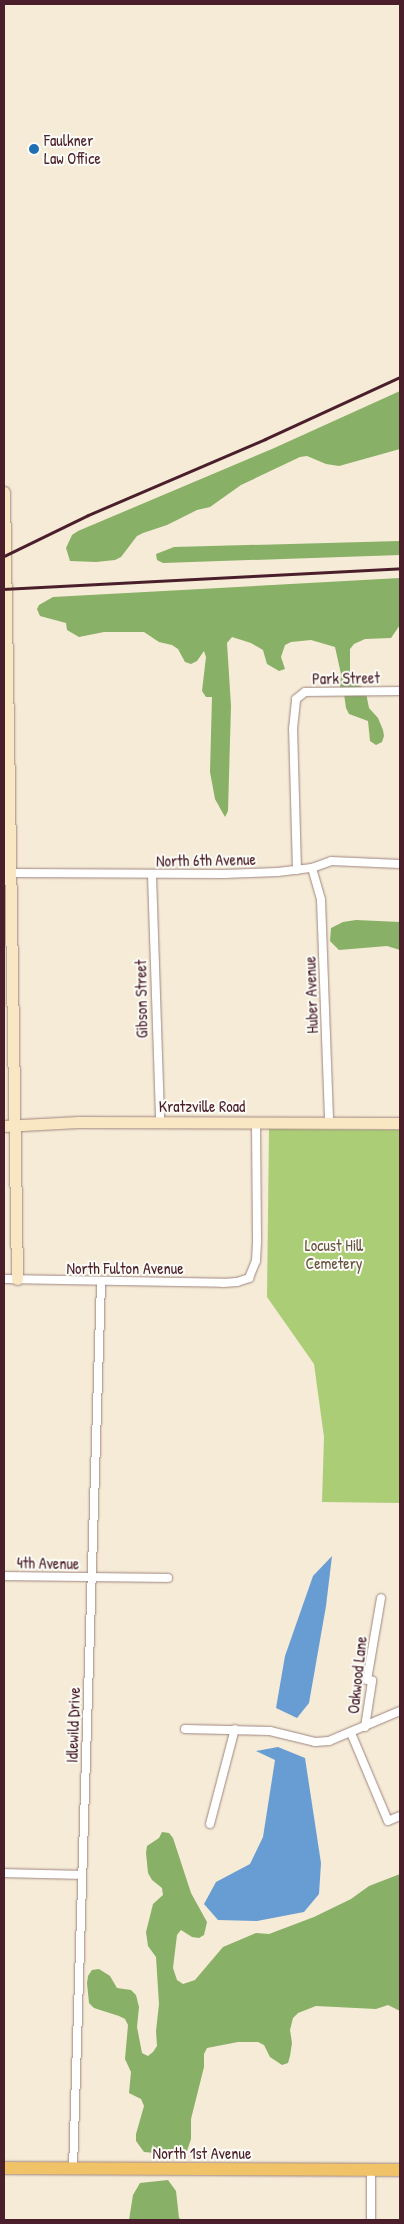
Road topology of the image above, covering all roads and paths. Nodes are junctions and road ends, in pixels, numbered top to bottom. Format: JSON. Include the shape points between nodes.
{"nodes":[{"id":1,"x":4,"y":492,"type":"edge"},
{"id":2,"x":400,"y":691,"type":"edge"},
{"id":3,"x":6,"y":752,"type":"edge"},
{"id":4,"x":7,"y":838,"type":"edge"},
{"id":5,"x":400,"y":864,"type":"edge"},
{"id":6,"x":312,"y":868,"type":"junction"},
{"id":7,"x":297,"y":870,"type":"junction"},
{"id":8,"x":10,"y":873,"type":"junction"},
{"id":9,"x":152,"y":875,"type":"junction"},
{"id":10,"x":7,"y":925,"type":"edge"},
{"id":11,"x":160,"y":1122,"type":"junction"},
{"id":12,"x":256,"y":1123,"type":"junction"},
{"id":13,"x":329,"y":1123,"type":"junction"},
{"id":14,"x":400,"y":1123,"type":"edge"},
{"id":15,"x":10,"y":1125,"type":"edge"},
{"id":16,"x":4,"y":1279,"type":"edge"},
{"id":17,"x":17,"y":1279,"type":"junction"},
{"id":18,"x":101,"y":1282,"type":"junction"},
{"id":19,"x":4,"y":1576,"type":"edge"},
{"id":20,"x":91,"y":1577,"type":"junction"},
{"id":21,"x":168,"y":1578,"type":"dead end"},
{"id":22,"x":381,"y":1598,"type":"dead end"},
{"id":23,"x":400,"y":1712,"type":"edge"},
{"id":24,"x":365,"y":1727,"type":"junction"},
{"id":25,"x":185,"y":1729,"type":"dead end"},
{"id":26,"x":235,"y":1729,"type":"junction"},
{"id":27,"x":351,"y":1733,"type":"junction"},
{"id":28,"x":400,"y":1816,"type":"edge"},
{"id":29,"x":210,"y":1824,"type":"dead end"},
{"id":30,"x":4,"y":1873,"type":"edge"},
{"id":31,"x":82,"y":1875,"type":"junction"},
{"id":32,"x":4,"y":2168,"type":"edge"},
{"id":33,"x":73,"y":2169,"type":"junction"},
{"id":34,"x":371,"y":2170,"type":"junction"},
{"id":35,"x":400,"y":2170,"type":"edge"},
{"id":36,"x":370,"y":2220,"type":"edge"}],
"edges":[{"from":1,"to":3,"type":"street"},
{"from":2,"to":7,"type":"street","name":"Park Street","via":[[305,692],[296,699],[293,729]]},
{"from":3,"to":4,"type":"street"},
{"from":4,"to":8,"type":"street"},
{"from":5,"to":6,"type":"street","name":"North 6th Avenue","via":[[331,862]]},
{"from":6,"to":7,"type":"street","name":"North 6th Avenue"},
{"from":6,"to":13,"type":"street","name":"Huber Avenue","via":[[321,900]]},
{"from":7,"to":9,"type":"street","name":"North 6th Avenue"},
{"from":8,"to":9,"type":"street","name":"North 6th Avenue"},
{"from":8,"to":10,"type":"street"},
{"from":9,"to":11,"type":"street","name":"Gibson Street"},
{"from":10,"to":15,"type":"street"},
{"from":11,"to":12,"type":"street","name":"Kratzville Road"},
{"from":11,"to":15,"type":"street","name":"Kratzville Road"},
{"from":12,"to":13,"type":"street","name":"Kratzville Road"},
{"from":12,"to":18,"type":"street","name":"North Fulton Avenue","via":[[256,1261],[253,1272],[245,1280],[223,1283]]},
{"from":13,"to":14,"type":"street","name":"Kratzville Road"},
{"from":15,"to":17,"type":"street"},
{"from":16,"to":17,"type":"street","name":"North Fulton Avenue"},
{"from":17,"to":18,"type":"street","name":"North Fulton Avenue"},
{"from":18,"to":20,"type":"street","name":"Idlewild Drive"},
{"from":19,"to":20,"type":"street","name":"4th Avenue"},
{"from":20,"to":21,"type":"street","name":"4th Avenue"},
{"from":20,"to":31,"type":"street","name":"Idlewild Drive"},
{"from":22,"to":24,"type":"street","name":"Oakwood Lane","via":[[367,1680],[372,1681]]},
{"from":23,"to":24,"type":"street"},
{"from":24,"to":27,"type":"street"},
{"from":25,"to":26,"type":"street"},
{"from":26,"to":27,"type":"street","via":[[280,1732],[315,1742]]},
{"from":26,"to":29,"type":"street"},
{"from":27,"to":28,"type":"street","via":[[388,1821]]},
{"from":30,"to":31,"type":"street"},
{"from":31,"to":33,"type":"street","name":"Idlewild Drive"},
{"from":32,"to":33,"type":"main road","name":"North 1st Avenue"},
{"from":33,"to":34,"type":"main road","name":"North 1st Avenue"},
{"from":34,"to":35,"type":"main road","name":"North 1st Avenue"},
{"from":34,"to":36,"type":"street"}]}
